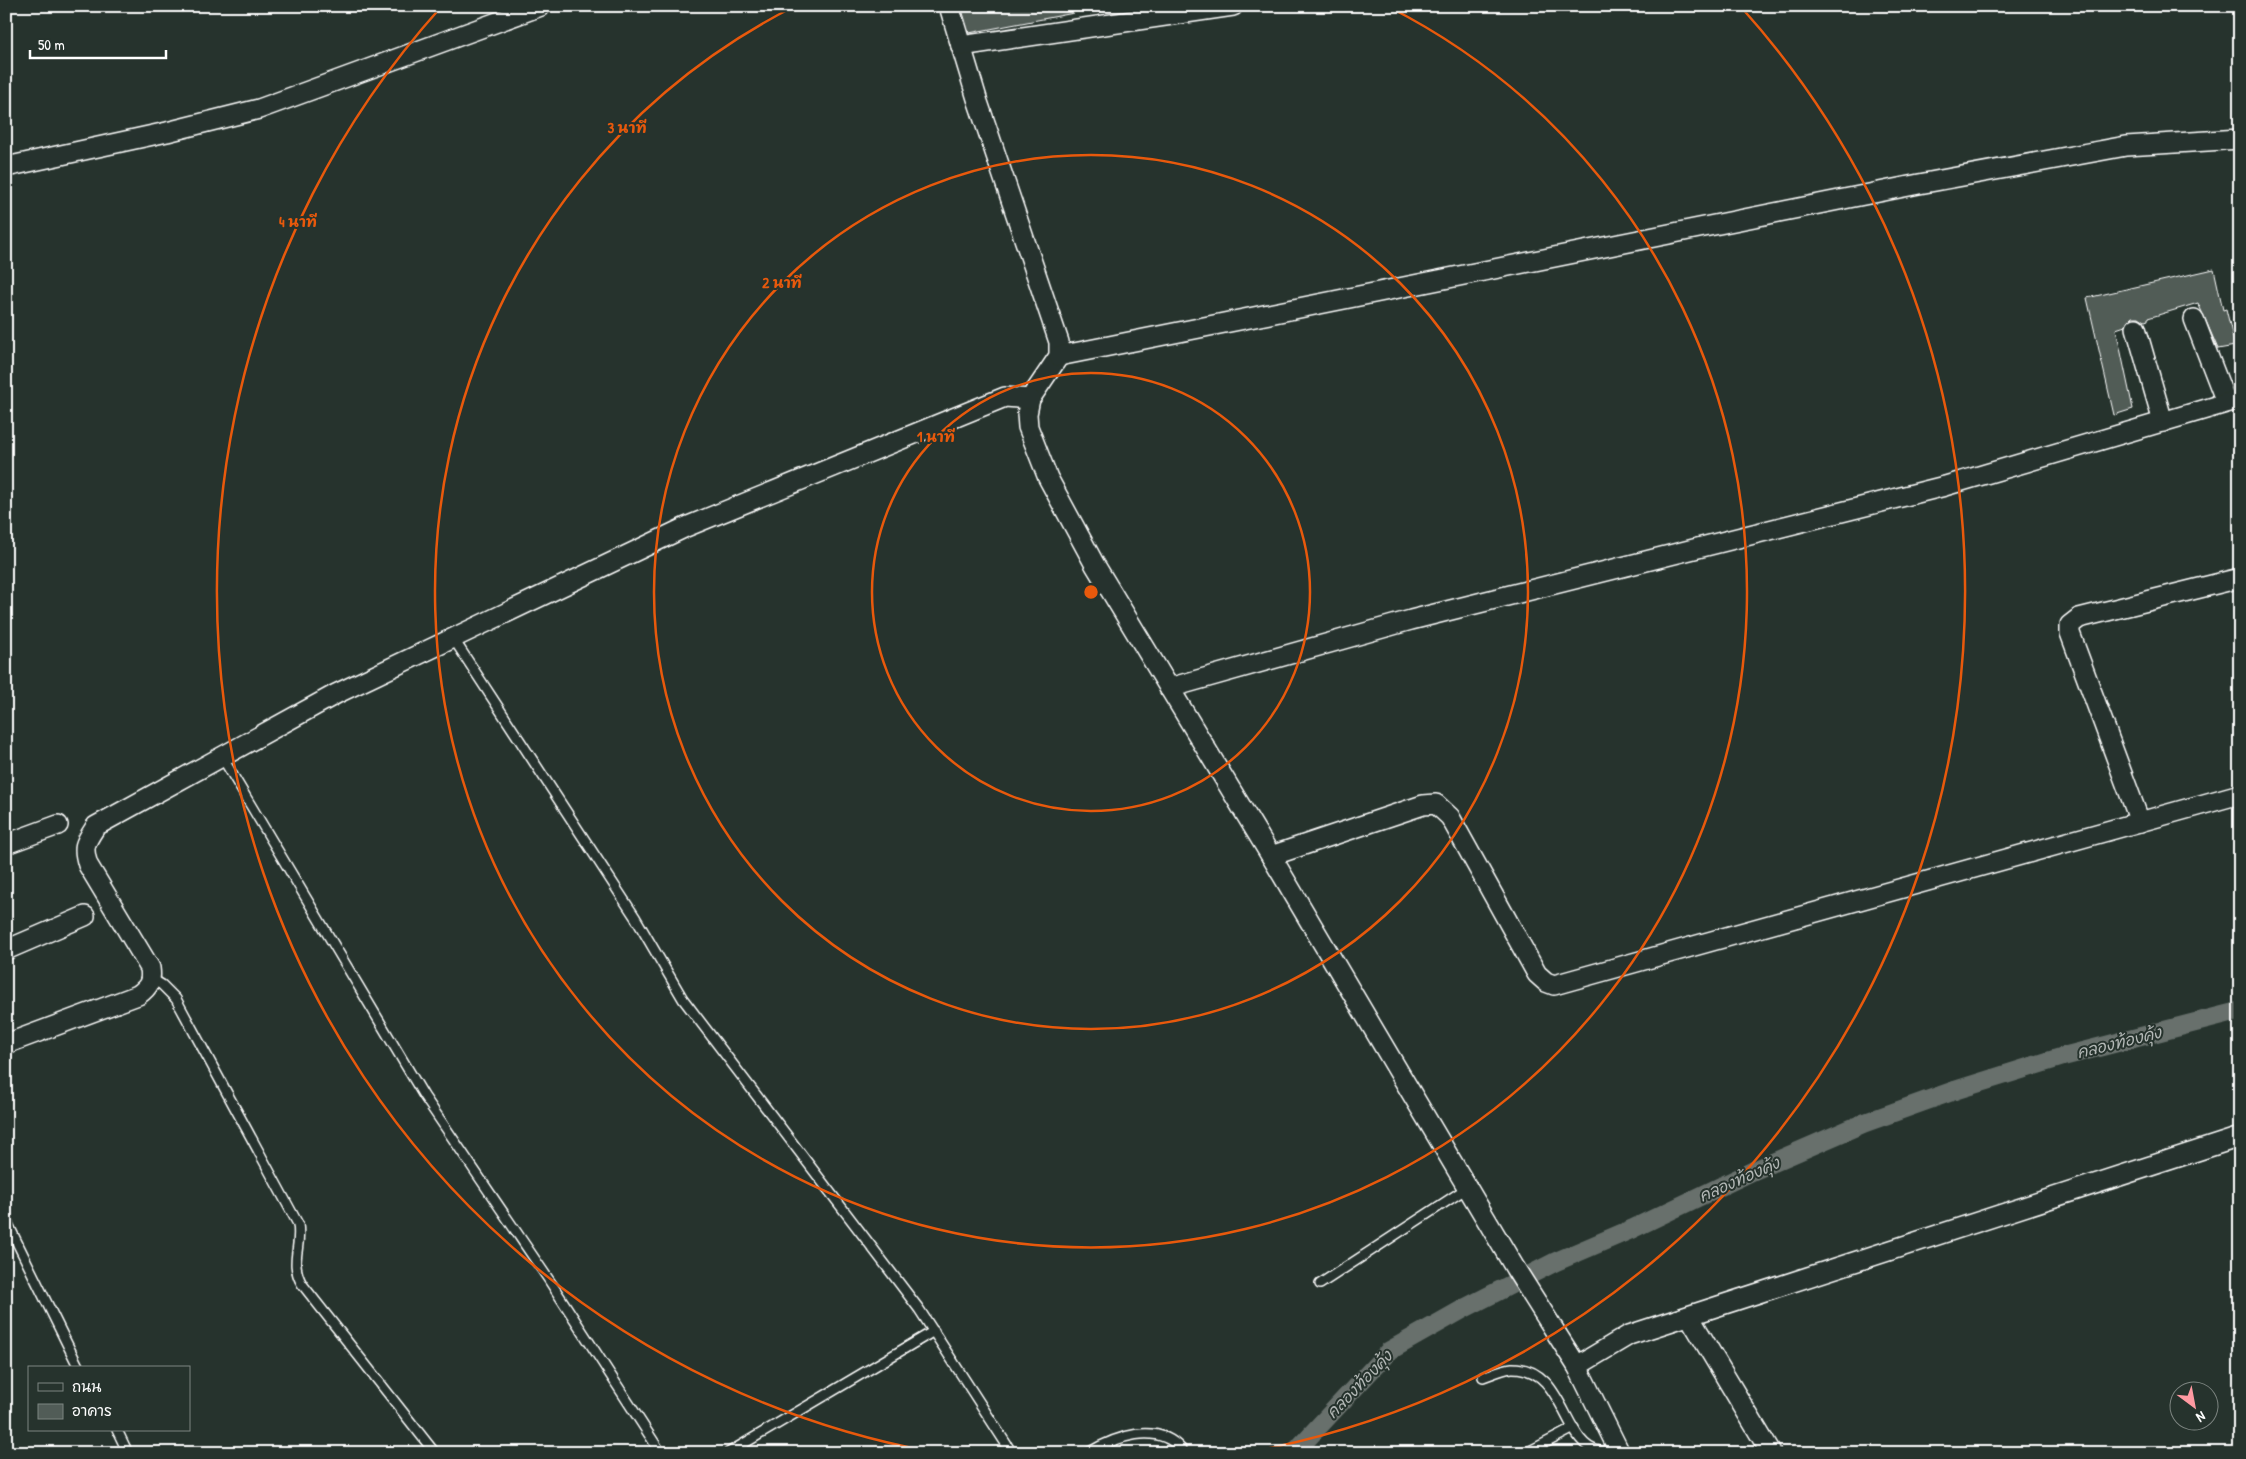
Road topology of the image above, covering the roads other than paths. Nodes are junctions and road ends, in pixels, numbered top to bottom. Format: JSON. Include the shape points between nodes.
{"nodes":[{"id":1,"x":541,"y":6,"type":"edge"},
{"id":2,"x":949,"y":6,"type":"edge"},
{"id":3,"x":1233,"y":6,"type":"edge"},
{"id":4,"x":961,"y":46,"type":"junction"},
{"id":5,"x":2240,"y":139,"type":"edge"},
{"id":6,"x":6,"y":167,"type":"edge"},
{"id":7,"x":2194,"y":319,"type":"dead end"},
{"id":8,"x":2136,"y":328,"type":"dead end"},
{"id":9,"x":1059,"y":356,"type":"junction"},
{"id":10,"x":1030,"y":399,"type":"junction"},
{"id":11,"x":2233,"y":401,"type":"edge"},
{"id":12,"x":2163,"y":422,"type":"junction"},
{"id":13,"x":2240,"y":578,"type":"edge"},
{"id":14,"x":454,"y":638,"type":"junction"},
{"id":15,"x":1169,"y":688,"type":"junction"},
{"id":16,"x":222,"y":757,"type":"junction"},
{"id":17,"x":2240,"y":794,"type":"edge"},
{"id":18,"x":2140,"y":822,"type":"junction"},
{"id":19,"x":58,"y":825,"type":"dead end"},
{"id":20,"x":6,"y":844,"type":"edge"},
{"id":21,"x":1271,"y":856,"type":"junction"},
{"id":22,"x":85,"y":916,"type":"dead end"},
{"id":23,"x":6,"y":950,"type":"edge"},
{"id":24,"x":152,"y":979,"type":"junction"},
{"id":25,"x":6,"y":1044,"type":"edge"},
{"id":26,"x":2240,"y":1137,"type":"edge"},
{"id":27,"x":1468,"y":1188,"type":"junction"},
{"id":28,"x":6,"y":1220,"type":"edge"},
{"id":29,"x":1320,"y":1284,"type":"dead end"},
{"id":30,"x":1689,"y":1316,"type":"junction"},
{"id":31,"x":934,"y":1331,"type":"junction"},
{"id":32,"x":78,"y":1366,"type":"edge"},
{"id":33,"x":1577,"y":1366,"type":"junction"},
{"id":34,"x":1483,"y":1377,"type":"dead end"},
{"id":35,"x":1574,"y":1428,"type":"junction"},
{"id":36,"x":117,"y":1432,"type":"edge"},
{"id":37,"x":1181,"y":1449,"type":"dead end"},
{"id":38,"x":1620,"y":1451,"type":"edge"},
{"id":39,"x":128,"y":1453,"type":"edge"},
{"id":40,"x":435,"y":1453,"type":"edge"},
{"id":41,"x":661,"y":1453,"type":"edge"},
{"id":42,"x":728,"y":1453,"type":"edge"},
{"id":43,"x":1012,"y":1453,"type":"edge"},
{"id":44,"x":1088,"y":1453,"type":"edge"},
{"id":45,"x":1526,"y":1453,"type":"edge"},
{"id":46,"x":1771,"y":1453,"type":"edge"}],
"edges":[{"from":1,"to":6,"type":"street","via":[[259,109]]},
{"from":2,"to":4,"type":"street"},
{"from":3,"to":4,"type":"street"},
{"from":4,"to":9,"type":"street","via":[[1059,342]]},
{"from":5,"to":9,"type":"street","via":[[2126,146],[1938,180]]},
{"from":7,"to":11,"type":"street"},
{"from":8,"to":12,"type":"street"},
{"from":9,"to":10,"type":"street"},
{"from":10,"to":14,"type":"street","via":[[1005,397],[686,527]]},
{"from":10,"to":15,"type":"street","via":[[1028,427],[1048,478],[1095,565]]},
{"from":11,"to":12,"type":"street"},
{"from":12,"to":15,"type":"street","via":[[1945,486],[1420,618]]},
{"from":13,"to":18,"type":"street","via":[[2079,618],[2070,626]]},
{"from":14,"to":16,"type":"street","via":[[336,694]]},
{"from":14,"to":31,"type":"lane","via":[[635,917],[683,999]]},
{"from":15,"to":21,"type":"street"},
{"from":16,"to":24,"type":"street","via":[[96,826],[86,841],[84,851],[88,865],[150,968]]},
{"from":16,"to":41,"type":"lane","via":[[424,1096]]},
{"from":17,"to":18,"type":"street"},
{"from":18,"to":21,"type":"street","via":[[1554,985],[1537,974],[1450,817],[1436,804],[1423,805]]},
{"from":19,"to":20,"type":"street"},
{"from":21,"to":27,"type":"street"},
{"from":22,"to":23,"type":"street"},
{"from":24,"to":25,"type":"street","via":[[148,988],[138,995]]},
{"from":24,"to":40,"type":"lane","via":[[176,999],[298,1224],[300,1238],[296,1274]]},
{"from":26,"to":30,"type":"street"},
{"from":27,"to":29,"type":"lane"},
{"from":27,"to":33,"type":"street"},
{"from":28,"to":32,"type":"lane"},
{"from":30,"to":33,"type":"street","via":[[1628,1336]]},
{"from":30,"to":46,"type":"street"},
{"from":31,"to":42,"type":"lane"},
{"from":31,"to":43,"type":"lane"},
{"from":33,"to":38,"type":"street"},
{"from":34,"to":35,"type":"lane","via":[[1513,1368],[1538,1376],[1559,1400]]},
{"from":35,"to":38,"type":"lane","via":[[1588,1447],[1600,1452]]},
{"from":35,"to":45,"type":"lane"},
{"from":36,"to":39,"type":"lane"},
{"from":37,"to":44,"type":"lane","via":[[1174,1440],[1165,1436],[1144,1434],[1123,1437]]}]}
